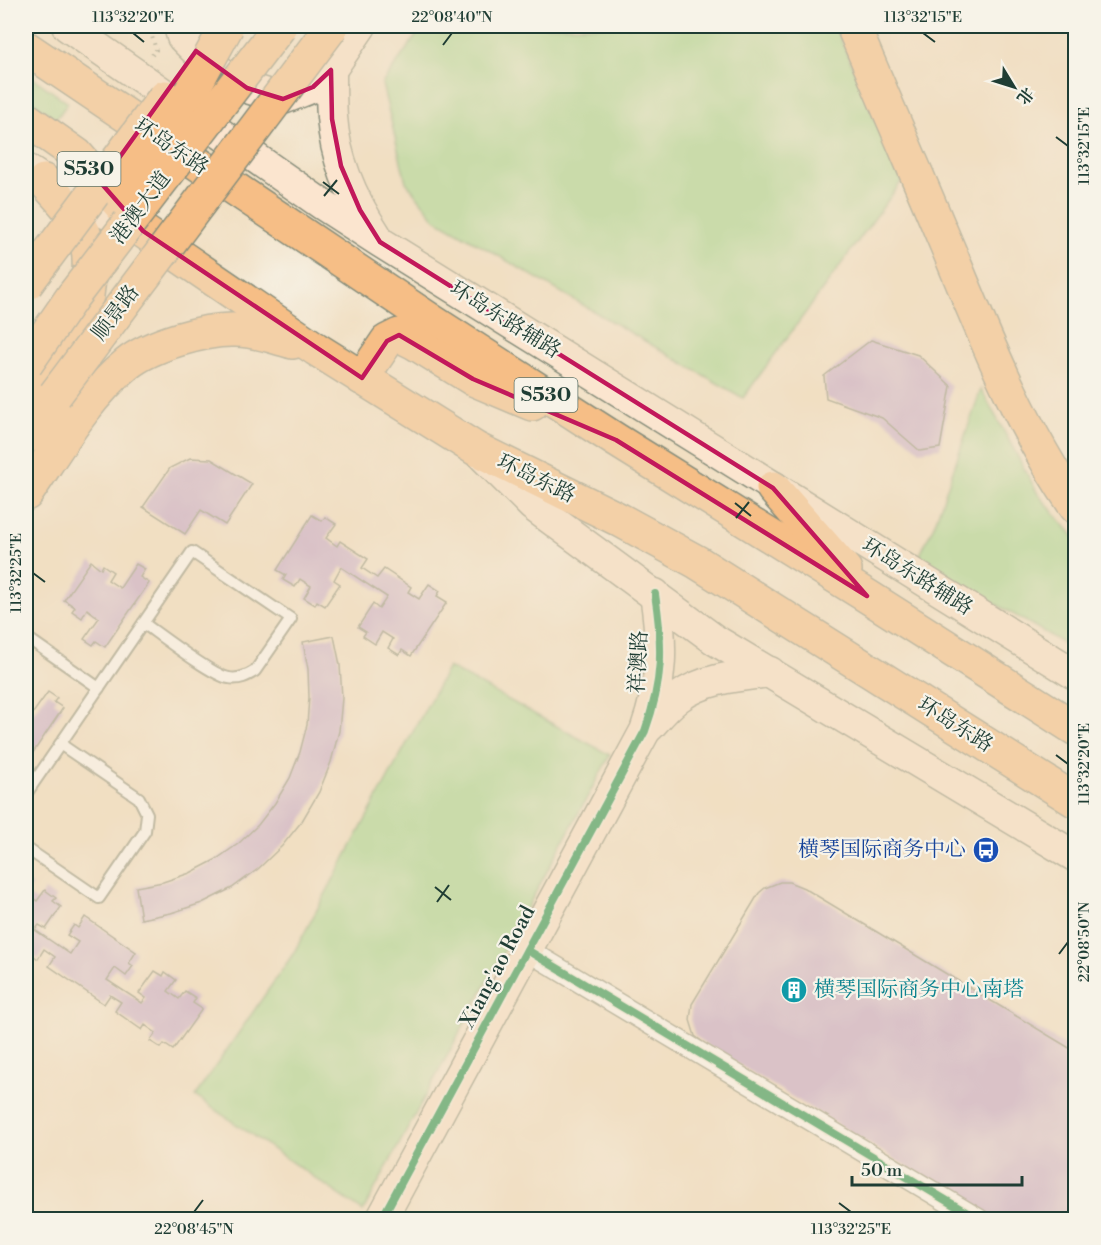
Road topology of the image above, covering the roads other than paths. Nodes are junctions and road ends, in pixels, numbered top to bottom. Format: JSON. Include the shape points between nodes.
{"nodes":[{"id":1,"x":67,"y":26,"type":"edge"},
{"id":2,"x":179,"y":26,"type":"edge"},
{"id":3,"x":212,"y":26,"type":"edge"},
{"id":4,"x":227,"y":26,"type":"edge"},
{"id":5,"x":279,"y":26,"type":"edge"},
{"id":6,"x":332,"y":26,"type":"edge"},
{"id":7,"x":361,"y":26,"type":"edge"},
{"id":8,"x":853,"y":26,"type":"edge"},
{"id":9,"x":26,"y":48,"type":"edge"},
{"id":10,"x":331,"y":70,"type":"junction"},
{"id":11,"x":26,"y":119,"type":"edge"},
{"id":12,"x":35,"y":175,"type":"edge"},
{"id":13,"x":142,"y":231,"type":"junction"},
{"id":14,"x":177,"y":231,"type":"joint"},
{"id":15,"x":380,"y":242,"type":"junction"},
{"id":16,"x":26,"y":284,"type":"edge"},
{"id":17,"x":26,"y":342,"type":"edge"},
{"id":18,"x":316,"y":349,"type":"junction"},
{"id":19,"x":26,"y":364,"type":"edge"},
{"id":20,"x":118,"y":372,"type":"junction"},
{"id":21,"x":362,"y":378,"type":"junction"},
{"id":22,"x":40,"y":395,"type":"edge"},
{"id":23,"x":26,"y":437,"type":"edge"},
{"id":24,"x":616,"y":440,"type":"junction"},
{"id":25,"x":476,"y":450,"type":"junction"},
{"id":26,"x":26,"y":473,"type":"edge"},
{"id":27,"x":773,"y":488,"type":"junction"},
{"id":28,"x":26,"y":494,"type":"edge"},
{"id":29,"x":1076,"y":507,"type":"edge"},
{"id":30,"x":26,"y":514,"type":"edge"},
{"id":31,"x":655,"y":594,"type":"junction"},
{"id":32,"x":867,"y":596,"type":"junction"},
{"id":33,"x":143,"y":623,"type":"junction"},
{"id":34,"x":26,"y":637,"type":"edge"},
{"id":35,"x":770,"y":672,"type":"junction"},
{"id":36,"x":1076,"y":675,"type":"edge"},
{"id":37,"x":99,"y":688,"type":"junction"},
{"id":38,"x":1076,"y":729,"type":"edge"},
{"id":39,"x":645,"y":731,"type":"junction"},
{"id":40,"x":60,"y":744,"type":"junction"},
{"id":41,"x":26,"y":794,"type":"edge"},
{"id":42,"x":1076,"y":801,"type":"edge"},
{"id":43,"x":26,"y":848,"type":"edge"},
{"id":44,"x":1076,"y":857,"type":"edge"},
{"id":45,"x":527,"y":950,"type":"junction"},
{"id":46,"x":381,"y":1220,"type":"edge"},
{"id":47,"x":979,"y":1220,"type":"edge"}],
"edges":[{"from":1,"to":15,"type":"main road","name":"环岛东路辅路"},
{"from":2,"to":10,"type":"main road","via":[[182,37],[224,74],[247,88],[283,99],[313,87]]},
{"from":3,"to":16,"type":"main road","bridge":true,"via":[[187,66]]},
{"from":4,"to":17,"type":"main road","bridge":true,"via":[[150,156]]},
{"from":5,"to":19,"type":"main road","name":"港澳大道","bridge":true,"via":[[73,296]]},
{"from":6,"to":14,"type":"main road","name":"港澳大道","bridge":true},
{"from":7,"to":10,"type":"main road"},
{"from":8,"to":29,"type":"main road","via":[[989,349],[1022,418]]},
{"from":9,"to":24,"type":"main road","name":"环岛东路","number":"S530"},
{"from":10,"to":15,"type":"main road","via":[[332,119],[341,166],[360,210]]},
{"from":11,"to":13,"type":"main road","name":"环岛东路","number":"S530","via":[[77,155]]},
{"from":12,"to":13,"type":"main road"},
{"from":12,"to":22,"type":"main road","via":[[65,204],[84,233],[90,267],[83,309]]},
{"from":13,"to":18,"type":"main road","name":"环岛东路"},
{"from":14,"to":22,"type":"main road","name":"顺景路","bridge":true},
{"from":15,"to":27,"type":"main road","name":"环岛东路辅路"},
{"from":18,"to":20,"type":"main road","via":[[265,334],[234,330],[156,347]]},
{"from":18,"to":21,"type":"main road","name":"环岛东路"},
{"from":20,"to":26,"type":"main road"},
{"from":20,"to":28,"type":"main road","via":[[85,409]]},
{"from":20,"to":30,"type":"main road"},
{"from":21,"to":24,"type":"main road","via":[[387,341],[399,335],[473,379]]},
{"from":21,"to":25,"type":"main road","name":"环岛东路"},
{"from":22,"to":23,"type":"main road"},
{"from":24,"to":32,"type":"main road","name":"环岛东路","number":"S530"},
{"from":25,"to":31,"type":"main road","via":[[533,506]]},
{"from":25,"to":42,"type":"main road","name":"环岛东路","via":[[697,562]]},
{"from":27,"to":32,"type":"main road"},
{"from":27,"to":36,"type":"main road","name":"环岛东路辅路"},
{"from":31,"to":35,"type":"main road","via":[[715,640]]},
{"from":31,"to":39,"type":"main road","name":"祥澳路","via":[[659,677],[656,701]]},
{"from":32,"to":38,"type":"main road","name":"环岛东路","number":"S530"},
{"from":33,"to":33,"type":"lane","via":[[192,552],[291,619],[255,671],[231,679]]},
{"from":33,"to":37,"type":"lane"},
{"from":34,"to":37,"type":"lane"},
{"from":35,"to":39,"type":"main road","name":"祥澳路","via":[[696,687],[680,696]]},
{"from":35,"to":44,"type":"main road"},
{"from":37,"to":40,"type":"lane"},
{"from":39,"to":45,"type":"main road","name":"Xiang'ao Road"},
{"from":40,"to":41,"type":"lane"},
{"from":40,"to":43,"type":"lane","via":[[139,798],[147,814],[145,831],[99,898]]},
{"from":45,"to":46,"type":"main road","name":"Xiang'ao Road"},
{"from":45,"to":47,"type":"street"}]}
